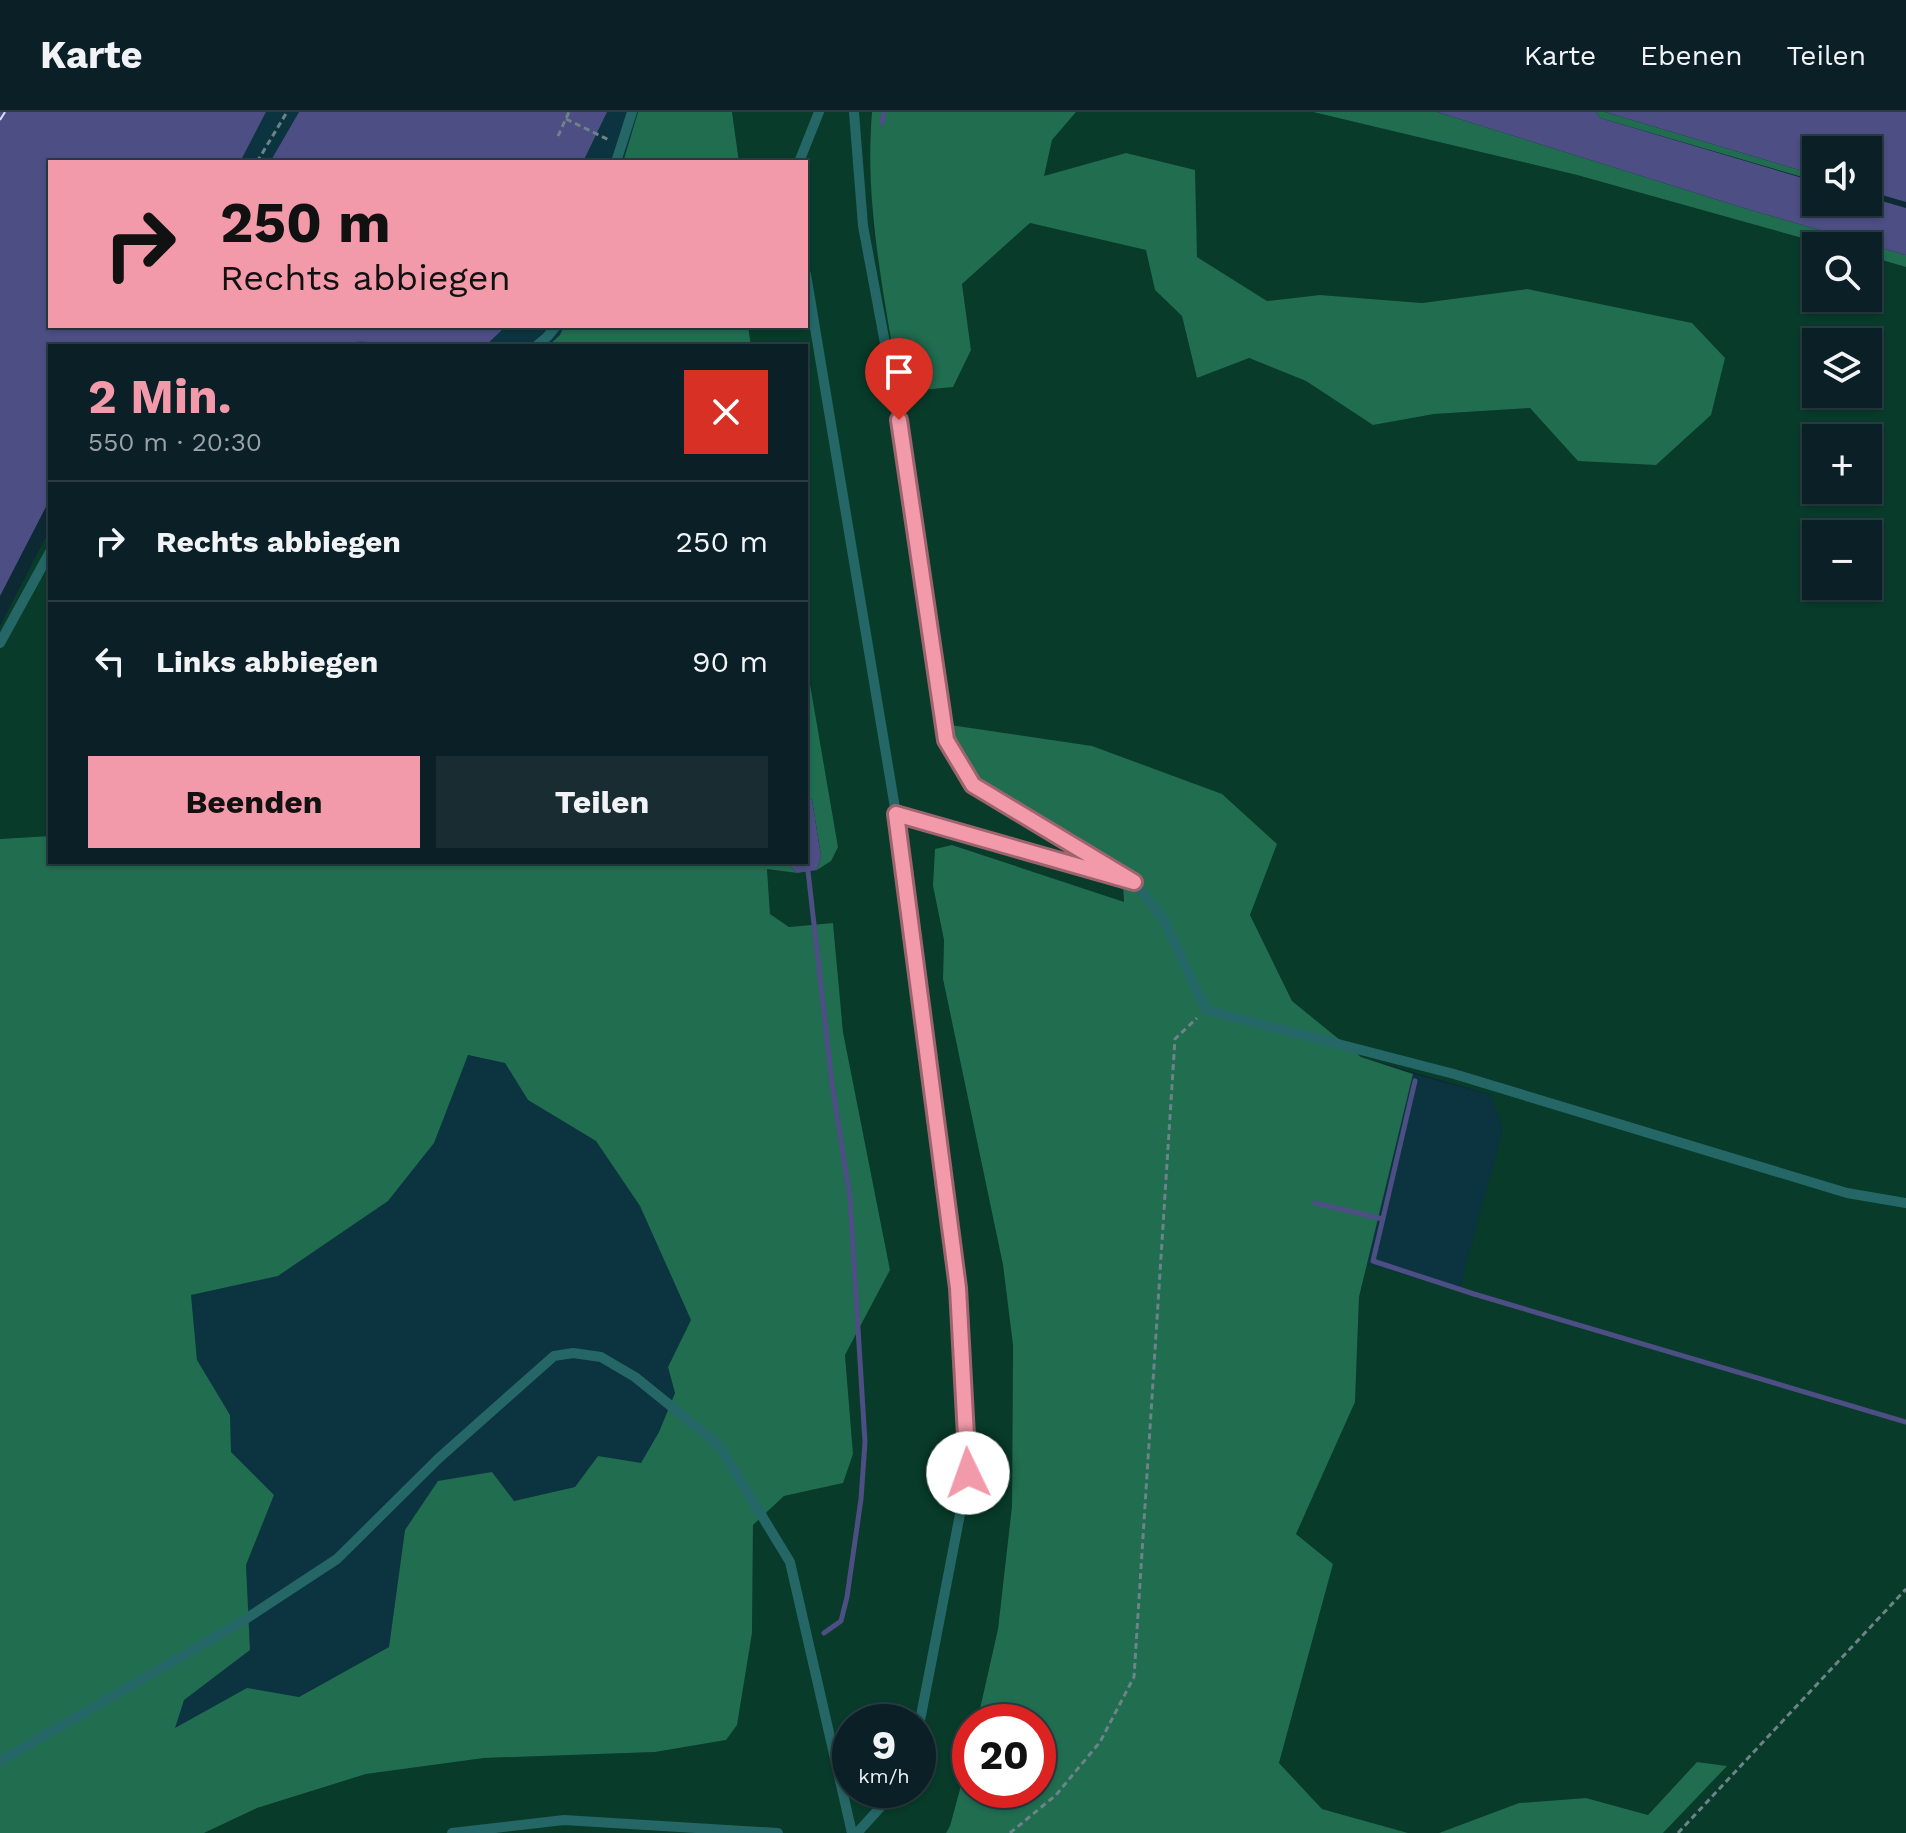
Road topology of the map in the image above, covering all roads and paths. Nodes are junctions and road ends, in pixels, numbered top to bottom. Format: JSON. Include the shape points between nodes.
{"nodes":[{"id":1,"x":287,"y":112,"type":"edge"},
{"id":2,"x":569,"y":112,"type":"edge"},
{"id":3,"x":632,"y":112,"type":"edge"},
{"id":4,"x":819,"y":112,"type":"edge"},
{"id":5,"x":854,"y":112,"type":"edge"},
{"id":6,"x":566,"y":119,"type":"junction"},
{"id":7,"x":558,"y":136,"type":"dead end"},
{"id":8,"x":601,"y":136,"type":"dead end"},
{"id":9,"x":258,"y":160,"type":"edge"},
{"id":10,"x":617,"y":160,"type":"edge"},
{"id":11,"x":800,"y":160,"type":"edge"},
{"id":12,"x":808,"y":286,"type":"edge"},
{"id":13,"x":554,"y":328,"type":"edge"},
{"id":14,"x":538,"y":344,"type":"edge"},
{"id":15,"x":48,"y":556,"type":"edge"},
{"id":16,"x":0,"y":643,"type":"edge"},
{"id":17,"x":896,"y":814,"type":"junction"},
{"id":18,"x":1134,"y":882,"type":"junction"},
{"id":19,"x":1206,"y":1010,"type":"junction"},
{"id":20,"x":1906,"y":1203,"type":"edge"},
{"id":21,"x":1906,"y":1589,"type":"edge"},
{"id":22,"x":923,"y":1704,"type":"edge"},
{"id":23,"x":0,"y":1761,"type":"edge"},
{"id":24,"x":879,"y":1808,"type":"edge"},
{"id":25,"x":452,"y":1833,"type":"edge"},
{"id":26,"x":778,"y":1833,"type":"edge"},
{"id":27,"x":855,"y":1833,"type":"edge"},
{"id":28,"x":1010,"y":1833,"type":"edge"},
{"id":29,"x":1678,"y":1833,"type":"edge"}],
"edges":[{"from":1,"to":9,"type":"path"},
{"from":2,"to":6,"type":"path"},
{"from":3,"to":10,"type":"lane"},
{"from":4,"to":11,"type":"lane"},
{"from":5,"to":18,"type":"lane","via":[[863,226],[894,391],[946,740],[973,785]]},
{"from":6,"to":7,"type":"path"},
{"from":6,"to":8,"type":"path"},
{"from":12,"to":17,"type":"lane"},
{"from":13,"to":14,"type":"lane"},
{"from":15,"to":16,"type":"lane"},
{"from":17,"to":18,"type":"lane"},
{"from":17,"to":22,"type":"lane","via":[[958,1288],[968,1473]]},
{"from":18,"to":19,"type":"lane","via":[[1164,920]]},
{"from":19,"to":20,"type":"lane","via":[[1454,1074],[1847,1193]]},
{"from":19,"to":28,"type":"path","via":[[1175,1039],[1134,1677],[1100,1742],[1056,1795]]},
{"from":21,"to":29,"type":"path"},
{"from":23,"to":27,"type":"lane","via":[[238,1624],[337,1559],[439,1458],[554,1356],[573,1353],[601,1357],[635,1377],[718,1444],[790,1562]]},
{"from":24,"to":27,"type":"lane"},
{"from":25,"to":26,"type":"lane","via":[[564,1820]]}]}
